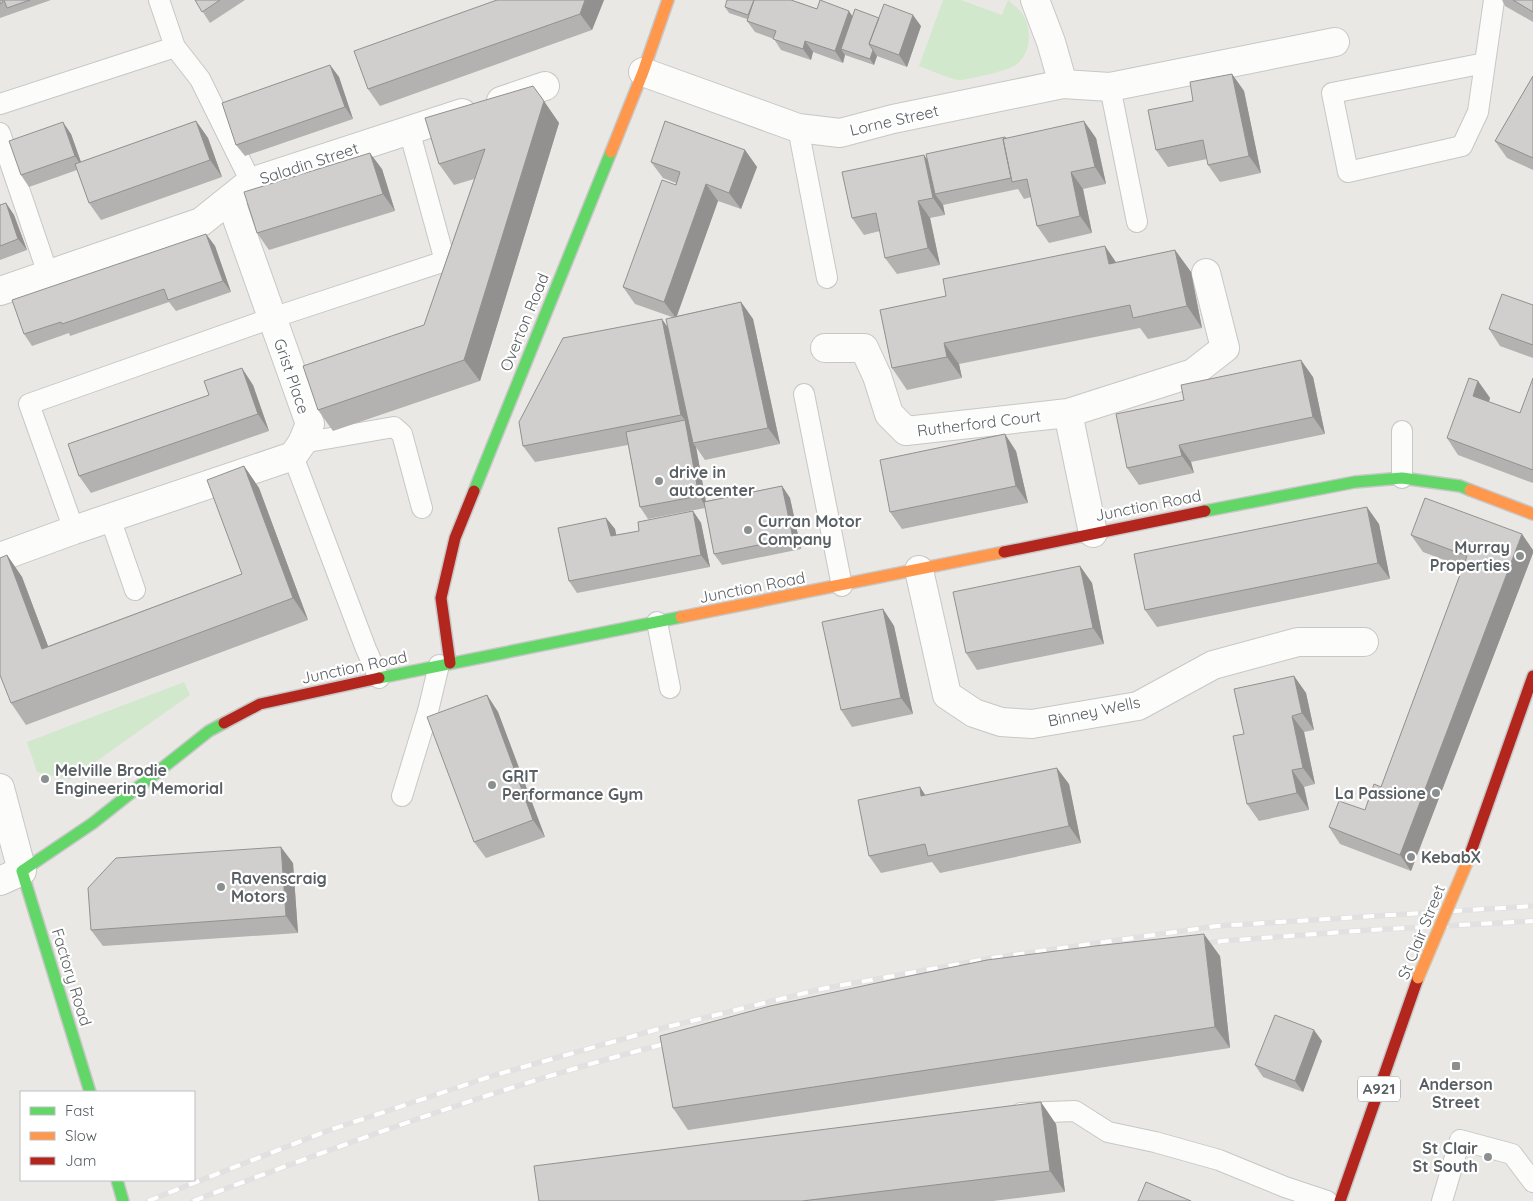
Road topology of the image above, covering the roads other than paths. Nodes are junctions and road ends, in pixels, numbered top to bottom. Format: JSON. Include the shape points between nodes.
{"nodes":[{"id":1,"x":159,"y":0,"type":"edge"},
{"id":2,"x":668,"y":0,"type":"edge"},
{"id":3,"x":1035,"y":0,"type":"edge"},
{"id":4,"x":1494,"y":0,"type":"edge"},
{"id":5,"x":1335,"y":42,"type":"dead end"},
{"id":6,"x":176,"y":47,"type":"junction"},
{"id":7,"x":1485,"y":63,"type":"junction"},
{"id":8,"x":643,"y":72,"type":"junction"},
{"id":9,"x":1063,"y":84,"type":"junction"},
{"id":10,"x":544,"y":86,"type":"dead end"},
{"id":11,"x":1110,"y":87,"type":"junction"},
{"id":12,"x":0,"y":104,"type":"edge"},
{"id":13,"x":798,"y":128,"type":"junction"},
{"id":14,"x":409,"y":130,"type":"junction"},
{"id":15,"x":0,"y":133,"type":"edge"},
{"id":16,"x":251,"y":182,"type":"junction"},
{"id":17,"x":230,"y":199,"type":"junction"},
{"id":18,"x":1137,"y":222,"type":"dead end"},
{"id":19,"x":1206,"y":273,"type":"dead end"},
{"id":20,"x":48,"y":274,"type":"junction"},
{"id":21,"x":827,"y":278,"type":"dead end"},
{"id":22,"x":0,"y":291,"type":"edge"},
{"id":23,"x":272,"y":318,"type":"junction"},
{"id":24,"x":825,"y":348,"type":"dead end"},
{"id":25,"x":804,"y":394,"type":"dead end"},
{"id":26,"x":1068,"y":413,"type":"junction"},
{"id":27,"x":1402,"y":431,"type":"dead end"},
{"id":28,"x":298,"y":450,"type":"junction"},
{"id":29,"x":1402,"y":478,"type":"junction"},
{"id":30,"x":422,"y":508,"type":"dead end"},
{"id":31,"x":1533,"y":514,"type":"edge"},
{"id":32,"x":110,"y":518,"type":"junction"},
{"id":33,"x":74,"y":530,"type":"junction"},
{"id":34,"x":1092,"y":532,"type":"junction"},
{"id":35,"x":0,"y":557,"type":"edge"},
{"id":36,"x":919,"y":570,"type":"junction"},
{"id":37,"x":842,"y":586,"type":"junction"},
{"id":38,"x":135,"y":590,"type":"dead end"},
{"id":39,"x":656,"y":622,"type":"junction"},
{"id":40,"x":1364,"y":642,"type":"dead end"},
{"id":41,"x":444,"y":664,"type":"junction"},
{"id":42,"x":1533,"y":676,"type":"edge"},
{"id":43,"x":379,"y":678,"type":"junction"},
{"id":44,"x":670,"y":688,"type":"dead end"},
{"id":45,"x":0,"y":788,"type":"edge"},
{"id":46,"x":402,"y":796,"type":"dead end"},
{"id":47,"x":11,"y":876,"type":"edge"},
{"id":48,"x":90,"y":1091,"type":"edge"},
{"id":49,"x":1005,"y":1115,"type":"edge"},
{"id":50,"x":116,"y":1181,"type":"edge"},
{"id":51,"x":1533,"y":1182,"type":"edge"},
{"id":52,"x":123,"y":1201,"type":"edge"},
{"id":53,"x":1327,"y":1201,"type":"edge"},
{"id":54,"x":1340,"y":1201,"type":"edge"},
{"id":55,"x":1442,"y":1201,"type":"edge"}],
"edges":[{"from":1,"to":6,"type":"lane"},
{"from":2,"to":8,"type":"street","name":"Overton Road"},
{"from":3,"to":9,"type":"street"},
{"from":4,"to":7,"type":"lane"},
{"from":5,"to":11,"type":"street","name":"Lorne Street"},
{"from":6,"to":12,"type":"lane"},
{"from":6,"to":16,"type":"lane","via":[[200,79]]},
{"from":7,"to":7,"type":"lane","via":[[1332,93],[1348,172],[1462,146],[1478,112]]},
{"from":8,"to":13,"type":"street","name":"Lorne Street"},
{"from":8,"to":41,"type":"street","name":"Overton Road","via":[[455,538],[441,598]]},
{"from":9,"to":11,"type":"street","name":"Lorne Street"},
{"from":9,"to":13,"type":"street","name":"Lorne Street","via":[[840,133]]},
{"from":10,"to":14,"type":"street","name":"Saladin Street"},
{"from":11,"to":18,"type":"lane"},
{"from":13,"to":21,"type":"lane"},
{"from":14,"to":16,"type":"street","name":"Saladin Street"},
{"from":14,"to":23,"type":"lane","via":[[445,262]]},
{"from":15,"to":20,"type":"lane"},
{"from":16,"to":17,"type":"street","name":"Saladin Street"},
{"from":17,"to":20,"type":"street","name":"Saladin Street","via":[[201,222]]},
{"from":17,"to":23,"type":"street","name":"Grist Place"},
{"from":19,"to":26,"type":"street","name":"Rutherford Court","via":[[1225,348],[1193,373]]},
{"from":20,"to":22,"type":"street","name":"Saladin Street"},
{"from":23,"to":28,"type":"street","name":"Grist Place","via":[[310,424]]},
{"from":23,"to":33,"type":"lane","via":[[29,404]]},
{"from":24,"to":26,"type":"street","name":"Rutherford Court","via":[[864,348],[889,414],[906,431]]},
{"from":25,"to":37,"type":"lane"},
{"from":26,"to":34,"type":"street"},
{"from":27,"to":29,"type":"lane"},
{"from":28,"to":30,"type":"lane","via":[[394,428],[402,434]]},
{"from":28,"to":32,"type":"street"},
{"from":28,"to":43,"type":"lane","via":[[366,650]]},
{"from":29,"to":31,"type":"street","name":"Junction Road","via":[[1460,486]]},
{"from":29,"to":34,"type":"street","name":"Junction Road","via":[[1355,482]]},
{"from":32,"to":33,"type":"street"},
{"from":32,"to":38,"type":"lane"},
{"from":33,"to":35,"type":"street"},
{"from":34,"to":36,"type":"street","name":"Junction Road"},
{"from":36,"to":37,"type":"street","name":"Junction Road"},
{"from":36,"to":40,"type":"street","name":"Binney Wells","via":[[947,695],[974,713],[1001,722],[1032,724],[1138,706],[1213,665],[1298,642]]},
{"from":37,"to":39,"type":"street","name":"Junction Road"},
{"from":39,"to":41,"type":"street","name":"Junction Road"},
{"from":39,"to":44,"type":"lane"},
{"from":41,"to":43,"type":"street","name":"Junction Road"},
{"from":41,"to":46,"type":"lane"},
{"from":42,"to":54,"type":"street","name":"St Clair Street","number":"A921","bridge":true,"via":[[1468,860],[1418,978]]},
{"from":43,"to":47,"type":"street","name":"Junction Road","via":[[260,704],[209,731],[100,819]]},
{"from":45,"to":47,"type":"street"},
{"from":47,"to":48,"type":"street","name":"Factory Road"},
{"from":49,"to":53,"type":"lane","via":[[1074,1111],[1108,1132],[1219,1160]]},
{"from":50,"to":52,"type":"street"},
{"from":51,"to":55,"type":"lane","via":[[1512,1154],[1460,1140]]}]}
